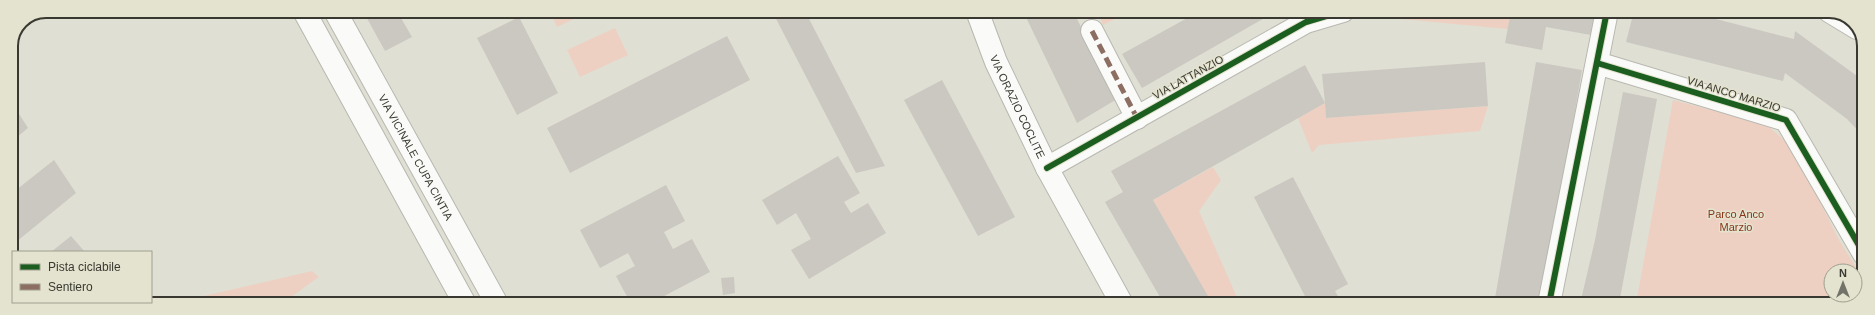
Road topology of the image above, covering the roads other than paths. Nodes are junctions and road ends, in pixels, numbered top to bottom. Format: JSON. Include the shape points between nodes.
{"nodes":[{"id":1,"x":308,"y":18,"type":"edge"},
{"id":2,"x":339,"y":18,"type":"edge"},
{"id":3,"x":980,"y":18,"type":"edge"},
{"id":4,"x":1319,"y":18,"type":"edge"},
{"id":5,"x":1607,"y":18,"type":"edge"},
{"id":6,"x":1092,"y":31,"type":"dead end"},
{"id":7,"x":1597,"y":63,"type":"junction"},
{"id":8,"x":1137,"y":118,"type":"junction"},
{"id":9,"x":1047,"y":168,"type":"junction"},
{"id":10,"x":1857,"y":242,"type":"edge"},
{"id":11,"x":461,"y":297,"type":"edge"},
{"id":12,"x":493,"y":297,"type":"edge"},
{"id":13,"x":1118,"y":297,"type":"edge"},
{"id":14,"x":1550,"y":297,"type":"edge"}],
"edges":[{"from":1,"to":11,"type":"street"},
{"from":2,"to":12,"type":"street","name":"VIA VICINALE CUPA CINTIA"},
{"from":3,"to":9,"type":"street","name":"VIA ORAZIO COCLITE","via":[[996,62]]},
{"from":4,"to":8,"type":"street","name":"VIA LATTANZIO","via":[[1306,22]]},
{"from":5,"to":7,"type":"street"},
{"from":6,"to":8,"type":"street"},
{"from":7,"to":10,"type":"street","name":"VIA ANCO MARZIO","via":[[1786,120]]},
{"from":7,"to":14,"type":"street"},
{"from":8,"to":9,"type":"street","name":"VIA LATTANZIO"},
{"from":9,"to":13,"type":"street","name":"VIA ORAZIO COCLITE"}]}
